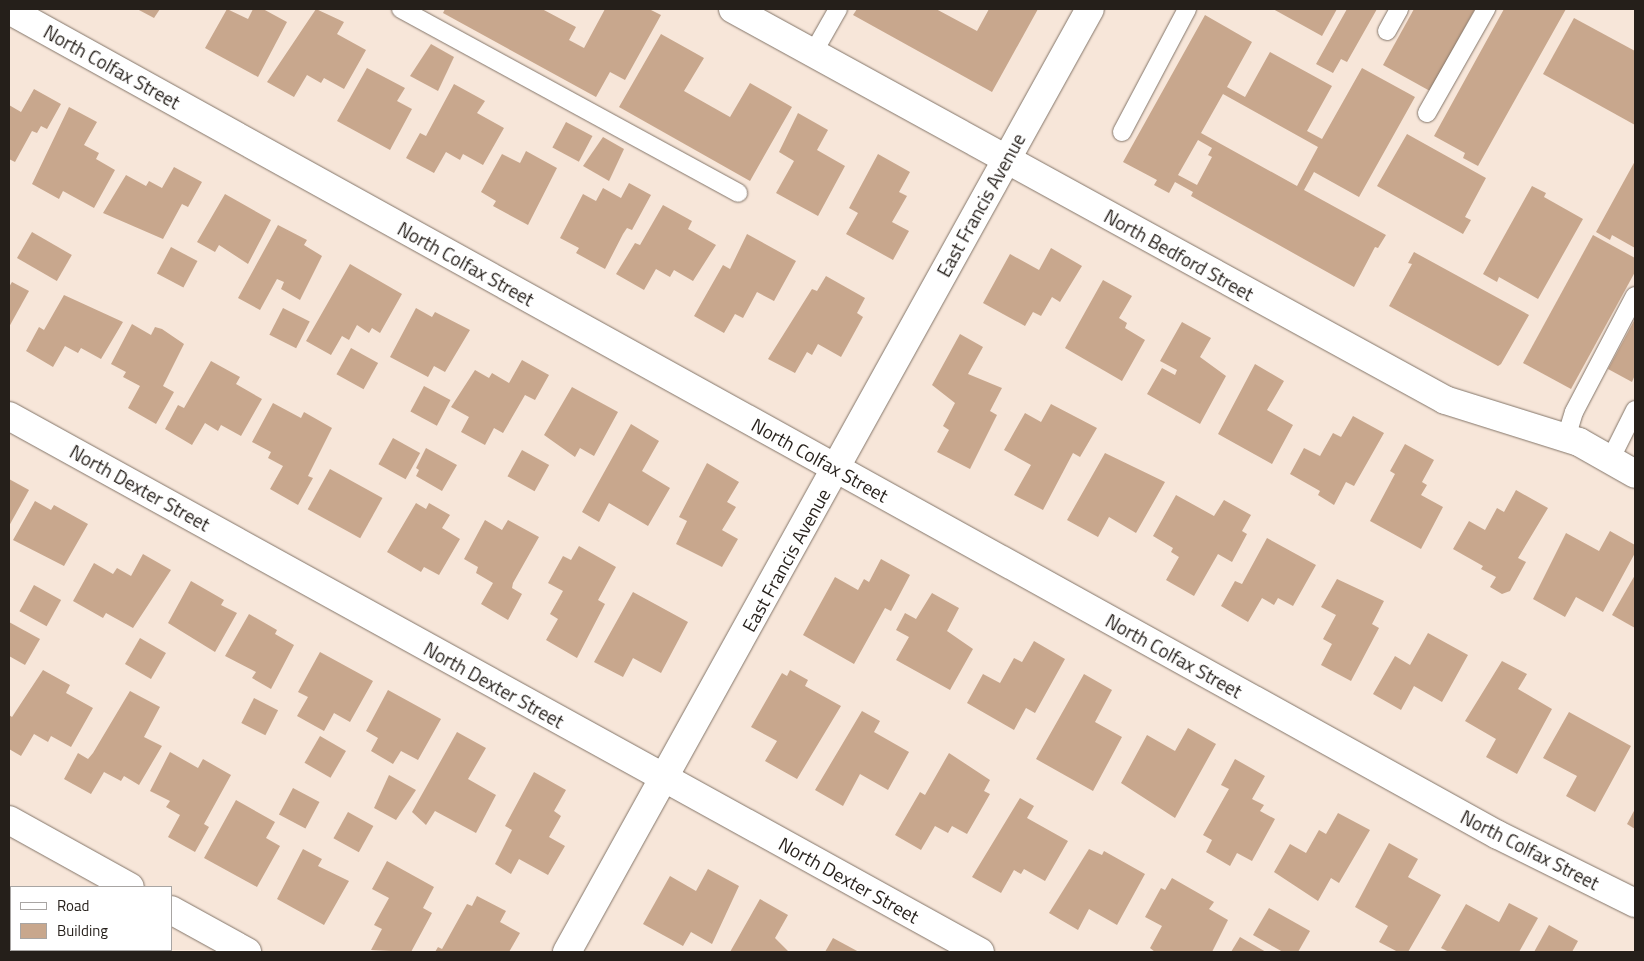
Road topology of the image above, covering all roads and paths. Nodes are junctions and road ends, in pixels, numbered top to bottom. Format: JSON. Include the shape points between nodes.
{"nodes":[{"id":1,"x":401,"y":9,"type":"edge"},
{"id":2,"x":733,"y":9,"type":"edge"},
{"id":3,"x":838,"y":9,"type":"edge"},
{"id":4,"x":1090,"y":9,"type":"edge"},
{"id":5,"x":1187,"y":9,"type":"edge"},
{"id":6,"x":1399,"y":9,"type":"edge"},
{"id":7,"x":1486,"y":9,"type":"edge"},
{"id":8,"x":9,"y":10,"type":"edge"},
{"id":9,"x":1387,"y":32,"type":"dead end"},
{"id":10,"x":813,"y":53,"type":"junction"},
{"id":11,"x":1427,"y":114,"type":"dead end"},
{"id":12,"x":1122,"y":132,"type":"dead end"},
{"id":13,"x":1006,"y":160,"type":"junction"},
{"id":14,"x":738,"y":193,"type":"dead end"},
{"id":15,"x":1635,"y":296,"type":"edge"},
{"id":16,"x":1635,"y":410,"type":"edge"},
{"id":17,"x":9,"y":416,"type":"edge"},
{"id":18,"x":1566,"y":438,"type":"junction"},
{"id":19,"x":1610,"y":460,"type":"junction"},
{"id":20,"x":837,"y":469,"type":"junction"},
{"id":21,"x":1635,"y":474,"type":"edge"},
{"id":22,"x":663,"y":778,"type":"junction"},
{"id":23,"x":9,"y":820,"type":"edge"},
{"id":24,"x":128,"y":886,"type":"edge"},
{"id":25,"x":1635,"y":904,"type":"edge"},
{"id":26,"x":172,"y":911,"type":"edge"},
{"id":27,"x":247,"y":952,"type":"edge"},
{"id":28,"x":567,"y":952,"type":"edge"},
{"id":29,"x":980,"y":952,"type":"edge"}],
"edges":[{"from":1,"to":14,"type":"lane"},
{"from":2,"to":10,"type":"street","name":"North Bedford Street"},
{"from":3,"to":10,"type":"lane"},
{"from":4,"to":13,"type":"street","name":"East Francis Avenue"},
{"from":5,"to":12,"type":"lane"},
{"from":6,"to":9,"type":"lane"},
{"from":7,"to":11,"type":"lane"},
{"from":8,"to":20,"type":"street","name":"North Colfax Street"},
{"from":10,"to":13,"type":"street","name":"North Bedford Street"},
{"from":13,"to":18,"type":"street","name":"North Bedford Street","via":[[1445,400]]},
{"from":13,"to":20,"type":"street","name":"East Francis Avenue"},
{"from":15,"to":18,"type":"lane","via":[[1574,412]]},
{"from":16,"to":19,"type":"lane"},
{"from":17,"to":22,"type":"street","name":"North Dexter Street"},
{"from":18,"to":19,"type":"street","name":"North Bedford Street"},
{"from":19,"to":21,"type":"street","name":"North Bedford Street"},
{"from":20,"to":22,"type":"street","name":"East Francis Avenue"},
{"from":20,"to":25,"type":"street","name":"North Colfax Street","via":[[1498,835]]},
{"from":22,"to":28,"type":"street","name":"East Francis Avenue"},
{"from":22,"to":29,"type":"street","name":"North Dexter Street"},
{"from":23,"to":24,"type":"street"},
{"from":26,"to":27,"type":"street"}]}
